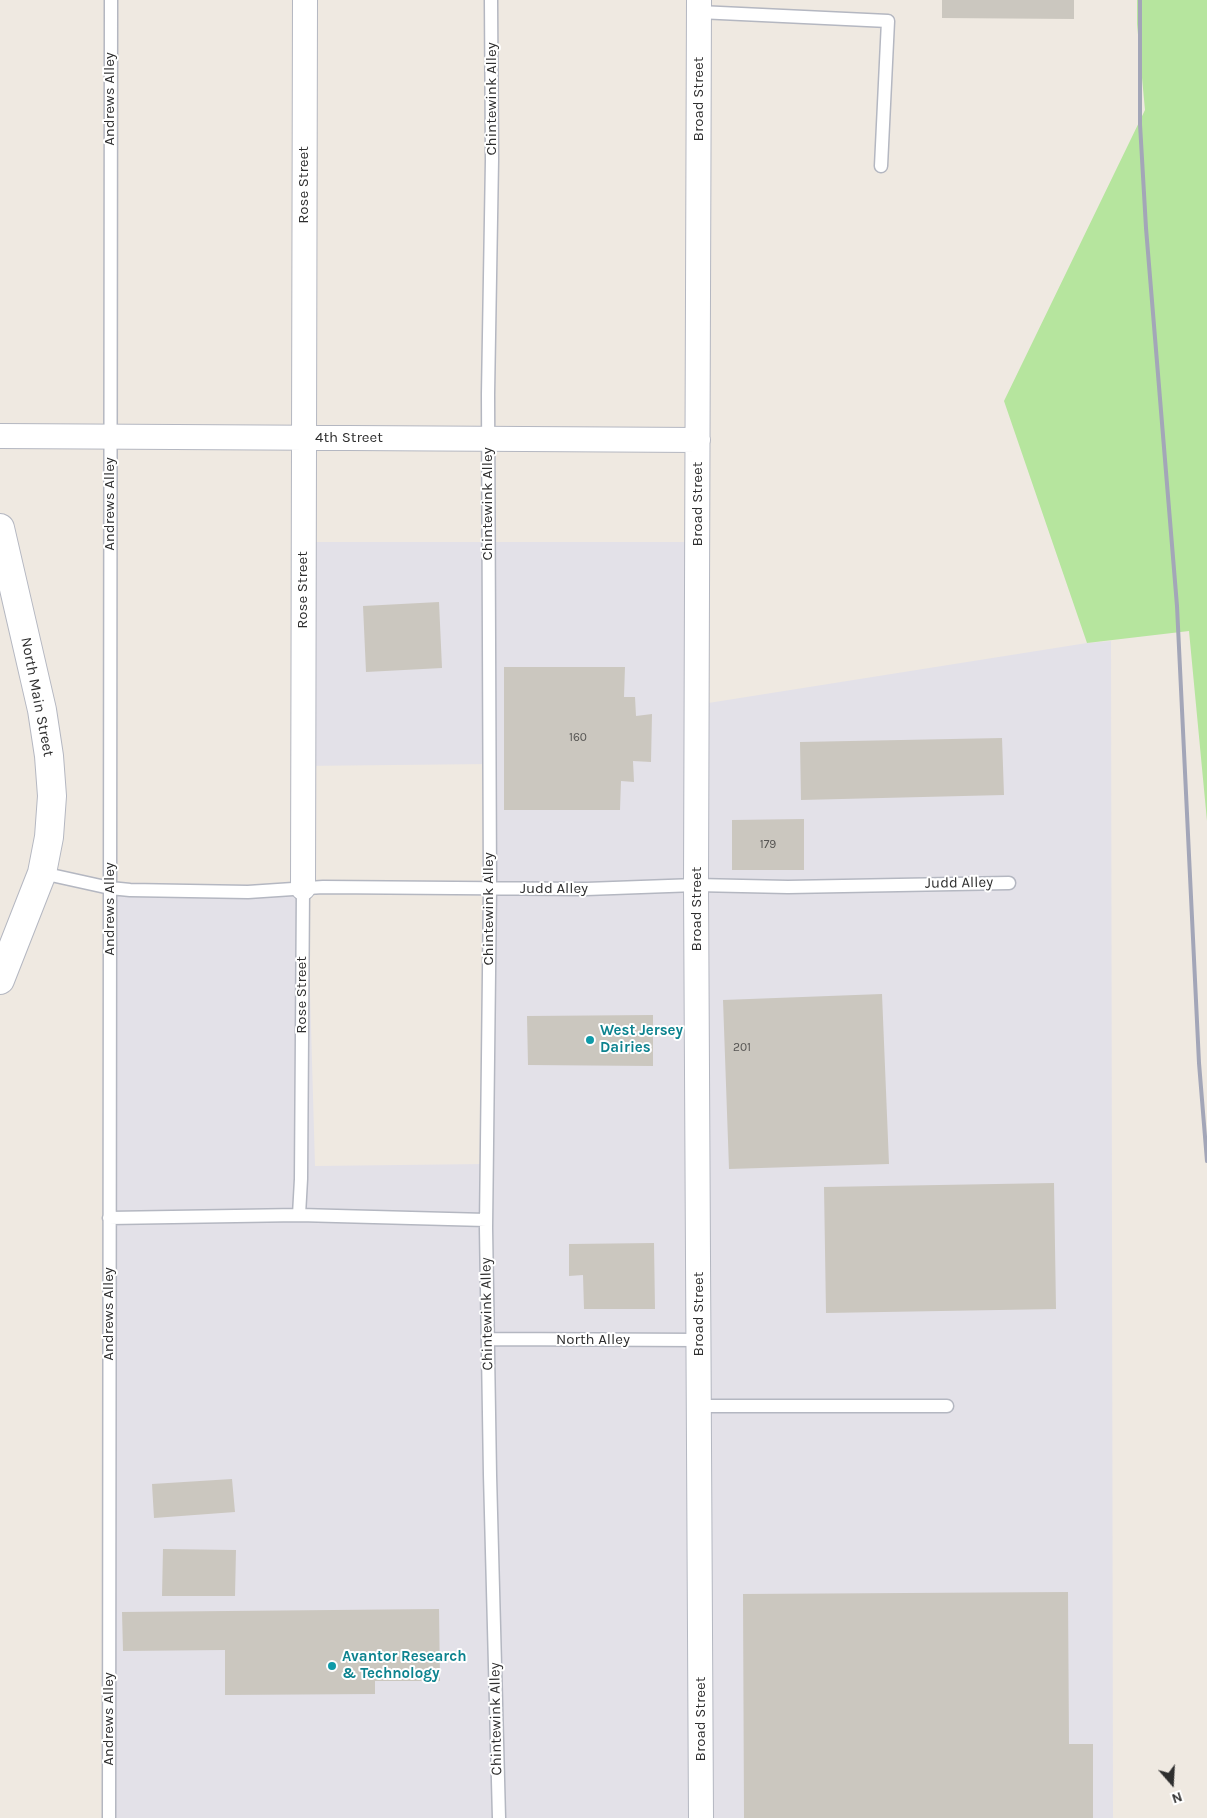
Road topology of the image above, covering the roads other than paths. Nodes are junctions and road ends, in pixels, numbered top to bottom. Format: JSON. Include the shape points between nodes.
{"nodes":[{"id":1,"x":111,"y":0,"type":"edge"},
{"id":2,"x":305,"y":0,"type":"edge"},
{"id":3,"x":491,"y":0,"type":"edge"},
{"id":4,"x":699,"y":6,"type":"edge"},
{"id":5,"x":881,"y":166,"type":"dead end"},
{"id":6,"x":0,"y":436,"type":"edge"},
{"id":7,"x":110,"y":437,"type":"junction"},
{"id":8,"x":304,"y":438,"type":"junction"},
{"id":9,"x":488,"y":439,"type":"junction"},
{"id":10,"x":698,"y":440,"type":"junction"},
{"id":11,"x":0,"y":528,"type":"edge"},
{"id":12,"x":42,"y":873,"type":"junction"},
{"id":13,"x":1009,"y":883,"type":"dead end"},
{"id":14,"x":696,"y":884,"type":"junction"},
{"id":15,"x":110,"y":888,"type":"junction"},
{"id":16,"x":303,"y":888,"type":"junction"},
{"id":17,"x":490,"y":888,"type":"junction"},
{"id":18,"x":0,"y":980,"type":"edge"},
{"id":19,"x":299,"y":1215,"type":"junction"},
{"id":20,"x":109,"y":1218,"type":"junction"},
{"id":21,"x":486,"y":1220,"type":"junction"},
{"id":22,"x":488,"y":1339,"type":"junction"},
{"id":23,"x":699,"y":1340,"type":"junction"},
{"id":24,"x":699,"y":1406,"type":"junction"},
{"id":25,"x":947,"y":1406,"type":"dead end"},
{"id":26,"x":108,"y":1818,"type":"edge"},
{"id":27,"x":499,"y":1818,"type":"edge"},
{"id":28,"x":701,"y":1818,"type":"edge"}],
"edges":[{"from":1,"to":7,"type":"lane","name":"Andrews Alley"},
{"from":2,"to":8,"type":"street","name":"Rose Street"},
{"from":3,"to":9,"type":"lane","name":"Chintewink Alley"},
{"from":4,"to":5,"type":"lane","via":[[888,21]]},
{"from":4,"to":10,"type":"street","name":"Broad Street"},
{"from":6,"to":7,"type":"street","name":"4th Street"},
{"from":7,"to":8,"type":"street","name":"4th Street"},
{"from":7,"to":15,"type":"lane","name":"Andrews Alley"},
{"from":8,"to":9,"type":"street","name":"4th Street"},
{"from":8,"to":16,"type":"street","name":"Rose Street"},
{"from":9,"to":10,"type":"street","name":"4th Street"},
{"from":9,"to":17,"type":"lane","name":"Chintewink Alley"},
{"from":10,"to":14,"type":"street","name":"Broad Street"},
{"from":11,"to":12,"type":"street","name":"North Main Street","via":[[42,710],[49,756],[52,796],[50,837]]},
{"from":12,"to":15,"type":"lane","name":"Judd Alley"},
{"from":12,"to":18,"type":"street","name":"North Main Street"},
{"from":13,"to":14,"type":"lane","name":"Judd Alley"},
{"from":14,"to":17,"type":"lane","name":"Judd Alley","via":[[586,889]]},
{"from":14,"to":23,"type":"street","name":"Broad Street"},
{"from":15,"to":16,"type":"lane","name":"Judd Alley","via":[[248,892]]},
{"from":15,"to":20,"type":"lane","name":"Andrews Alley"},
{"from":16,"to":17,"type":"lane","name":"Judd Alley"},
{"from":16,"to":19,"type":"lane","name":"Rose Street"},
{"from":17,"to":21,"type":"lane","name":"Chintewink Alley"},
{"from":19,"to":20,"type":"lane"},
{"from":19,"to":21,"type":"lane"},
{"from":20,"to":26,"type":"lane","name":"Andrews Alley"},
{"from":21,"to":22,"type":"lane","name":"Chintewink Alley"},
{"from":22,"to":23,"type":"lane","name":"North Alley"},
{"from":22,"to":27,"type":"lane","name":"Chintewink Alley"},
{"from":23,"to":24,"type":"street","name":"Broad Street"},
{"from":24,"to":25,"type":"lane"},
{"from":24,"to":28,"type":"street","name":"Broad Street"}]}
